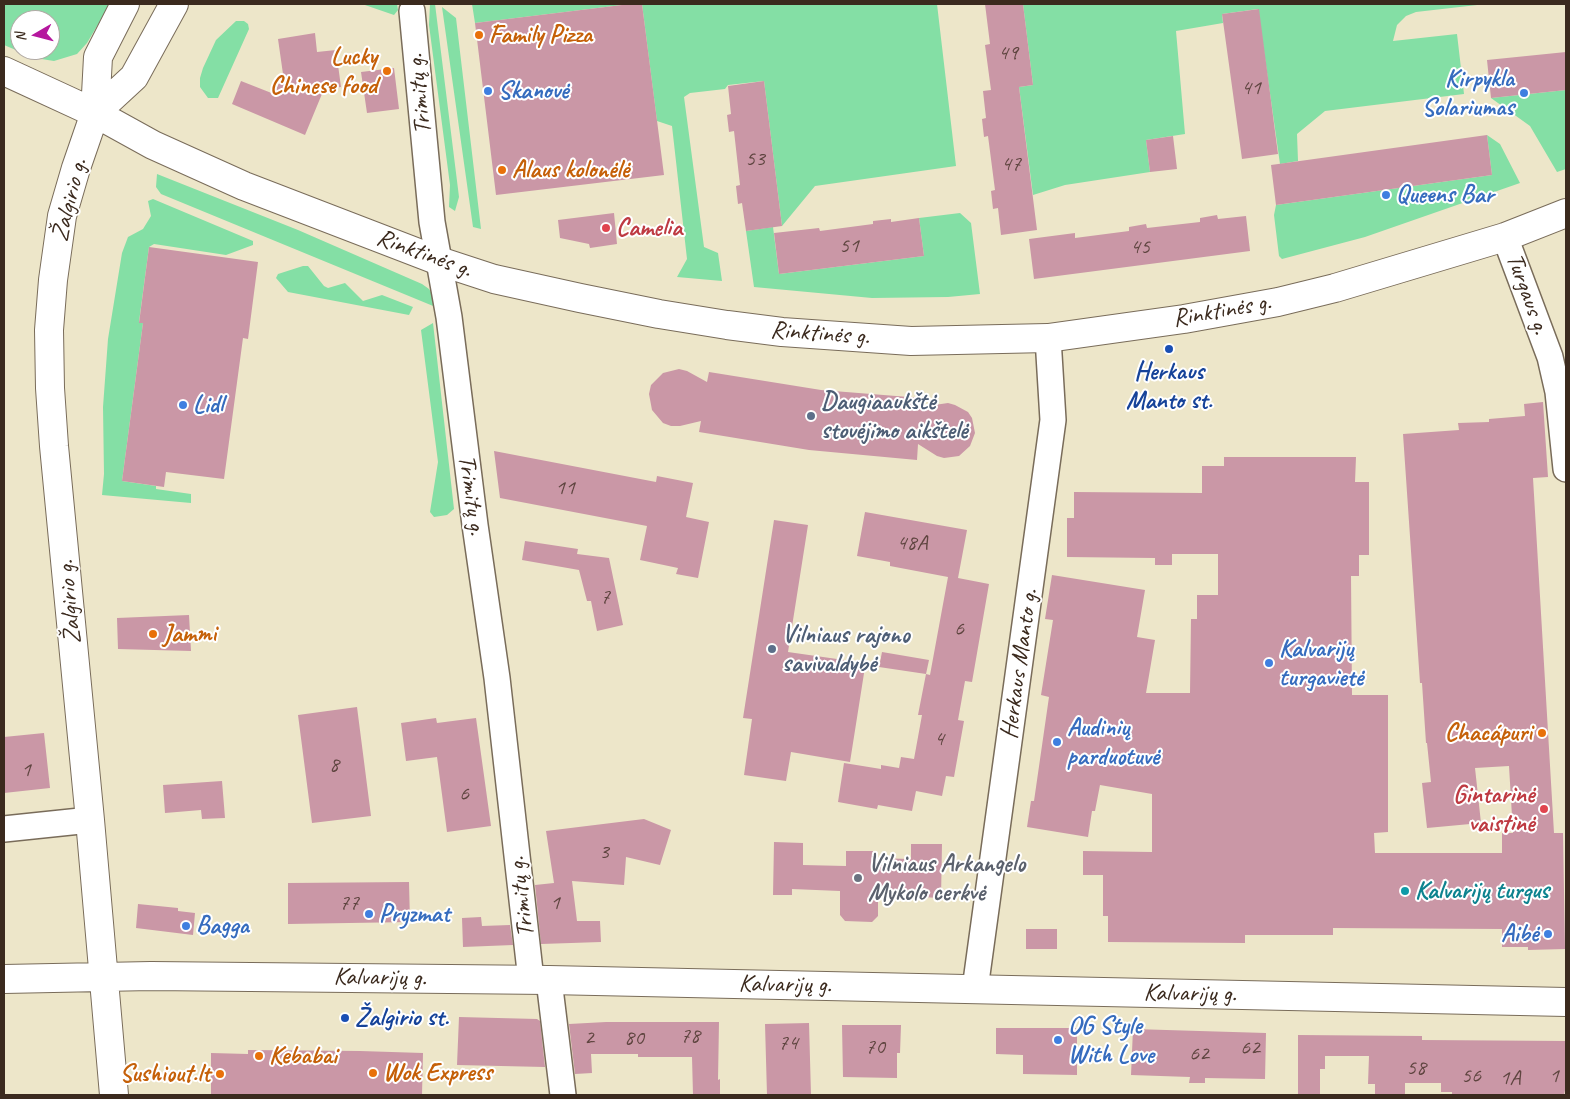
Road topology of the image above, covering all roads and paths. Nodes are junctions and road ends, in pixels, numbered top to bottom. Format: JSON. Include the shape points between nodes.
{"nodes":[{"id":1,"x":125,"y":4,"type":"edge"},
{"id":2,"x":174,"y":4,"type":"edge"},
{"id":3,"x":412,"y":11,"type":"dead end"},
{"id":4,"x":4,"y":71,"type":"edge"},
{"id":5,"x":95,"y":113,"type":"junction"},
{"id":6,"x":1566,"y":213,"type":"edge"},
{"id":7,"x":1506,"y":237,"type":"junction"},
{"id":8,"x":439,"y":261,"type":"junction"},
{"id":9,"x":1048,"y":338,"type":"junction"},
{"id":10,"x":1566,"y":469,"type":"edge"},
{"id":11,"x":90,"y":820,"type":"junction"},
{"id":12,"x":4,"y":830,"type":"edge"},
{"id":13,"x":104,"y":976,"type":"junction"},
{"id":14,"x":4,"y":979,"type":"edge"},
{"id":15,"x":540,"y":980,"type":"junction"},
{"id":16,"x":975,"y":989,"type":"junction"},
{"id":17,"x":1566,"y":1002,"type":"edge"},
{"id":18,"x":114,"y":1095,"type":"edge"},
{"id":19,"x":563,"y":1095,"type":"edge"}],
"edges":[{"from":1,"to":5,"type":"main road","via":[[98,57]]},
{"from":2,"to":5,"type":"main road","via":[[134,77]]},
{"from":3,"to":8,"type":"street","name":"Trimitų g.","via":[[432,222]]},
{"from":4,"to":5,"type":"main road","name":"Rinktinės g."},
{"from":5,"to":8,"type":"main road","name":"Rinktinės g.","via":[[153,145],[244,186]]},
{"from":5,"to":11,"type":"main road","name":"Žalgirio g.","via":[[62,216],[49,330],[54,446]]},
{"from":6,"to":7,"type":"main road","name":"Rinktinės g."},
{"from":7,"to":9,"type":"main road","name":"Rinktinės g.","via":[[1278,302]]},
{"from":7,"to":10,"type":"street","name":"Turgaus g.","via":[[1550,357],[1558,392]]},
{"from":8,"to":9,"type":"main road","name":"Rinktinės g.","via":[[494,279],[659,314],[782,332],[911,341]]},
{"from":8,"to":15,"type":"street","name":"Trimitų g."},
{"from":9,"to":16,"type":"street","name":"Herkaus Manto g.","via":[[1053,420]]},
{"from":11,"to":12,"type":"street"},
{"from":11,"to":13,"type":"main road","name":"Žalgirio g."},
{"from":13,"to":14,"type":"main road","name":"Kalvarijų g."},
{"from":13,"to":15,"type":"main road","name":"Kalvarijų g."},
{"from":13,"to":18,"type":"main road","name":"Žalgirio g."},
{"from":15,"to":16,"type":"main road","name":"Kalvarijų g."},
{"from":15,"to":19,"type":"street","name":"Trimitų g."},
{"from":16,"to":17,"type":"main road","name":"Kalvarijų g."}]}
